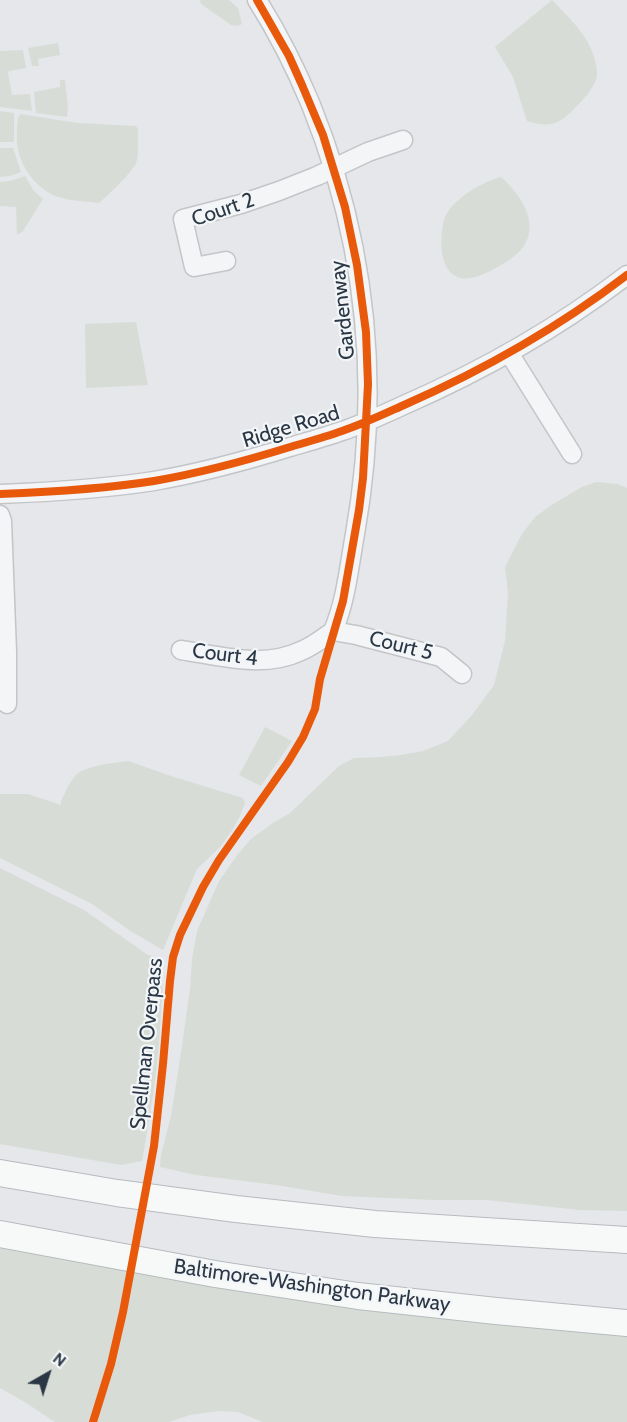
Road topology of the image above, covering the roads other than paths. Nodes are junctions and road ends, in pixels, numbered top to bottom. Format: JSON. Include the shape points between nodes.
{"nodes":[{"id":1,"x":257,"y":0,"type":"edge"},
{"id":2,"x":403,"y":140,"type":"dead end"},
{"id":3,"x":333,"y":168,"type":"junction"},
{"id":4,"x":226,"y":261,"type":"dead end"},
{"id":5,"x":627,"y":275,"type":"edge"},
{"id":6,"x":509,"y":353,"type":"junction"},
{"id":7,"x":366,"y":422,"type":"junction"},
{"id":8,"x":572,"y":454,"type":"dead end"},
{"id":9,"x":0,"y":494,"type":"edge"},
{"id":10,"x":0,"y":516,"type":"edge"},
{"id":11,"x":333,"y":631,"type":"junction"},
{"id":12,"x":181,"y":650,"type":"dead end"},
{"id":13,"x":462,"y":674,"type":"dead end"},
{"id":14,"x":7,"y":704,"type":"dead end"},
{"id":15,"x":0,"y":1173,"type":"edge"},
{"id":16,"x":0,"y":1234,"type":"edge"},
{"id":17,"x":627,"y":1240,"type":"edge"},
{"id":18,"x":627,"y":1323,"type":"edge"}],
"edges":[{"from":1,"to":3,"type":"street","name":"Gardenway","via":[[289,56]]},
{"from":2,"to":3,"type":"street"},
{"from":3,"to":4,"type":"street","name":"Court 2","via":[[260,197],[183,219],[194,267]]},
{"from":3,"to":7,"type":"street","name":"Gardenway","via":[[345,207],[361,291],[368,384]]},
{"from":5,"to":6,"type":"street","name":"Ridge Road","via":[[578,311]]},
{"from":6,"to":7,"type":"street","name":"Ridge Road"},
{"from":6,"to":8,"type":"street"},
{"from":7,"to":9,"type":"street","name":"Ridge Road","via":[[203,472],[94,488]]},
{"from":7,"to":11,"type":"street","name":"Gardenway","via":[[359,510],[343,601]]},
{"from":10,"to":14,"type":"street"},
{"from":11,"to":12,"type":"street","name":"Court 4","via":[[301,652],[264,661]]},
{"from":11,"to":13,"type":"street","name":"Court 5","via":[[441,657]]},
{"from":15,"to":17,"type":"highway","via":[[236,1209],[375,1224]]},
{"from":16,"to":18,"type":"highway","name":"Baltimore-Washington Parkway","via":[[358,1296]]}]}
